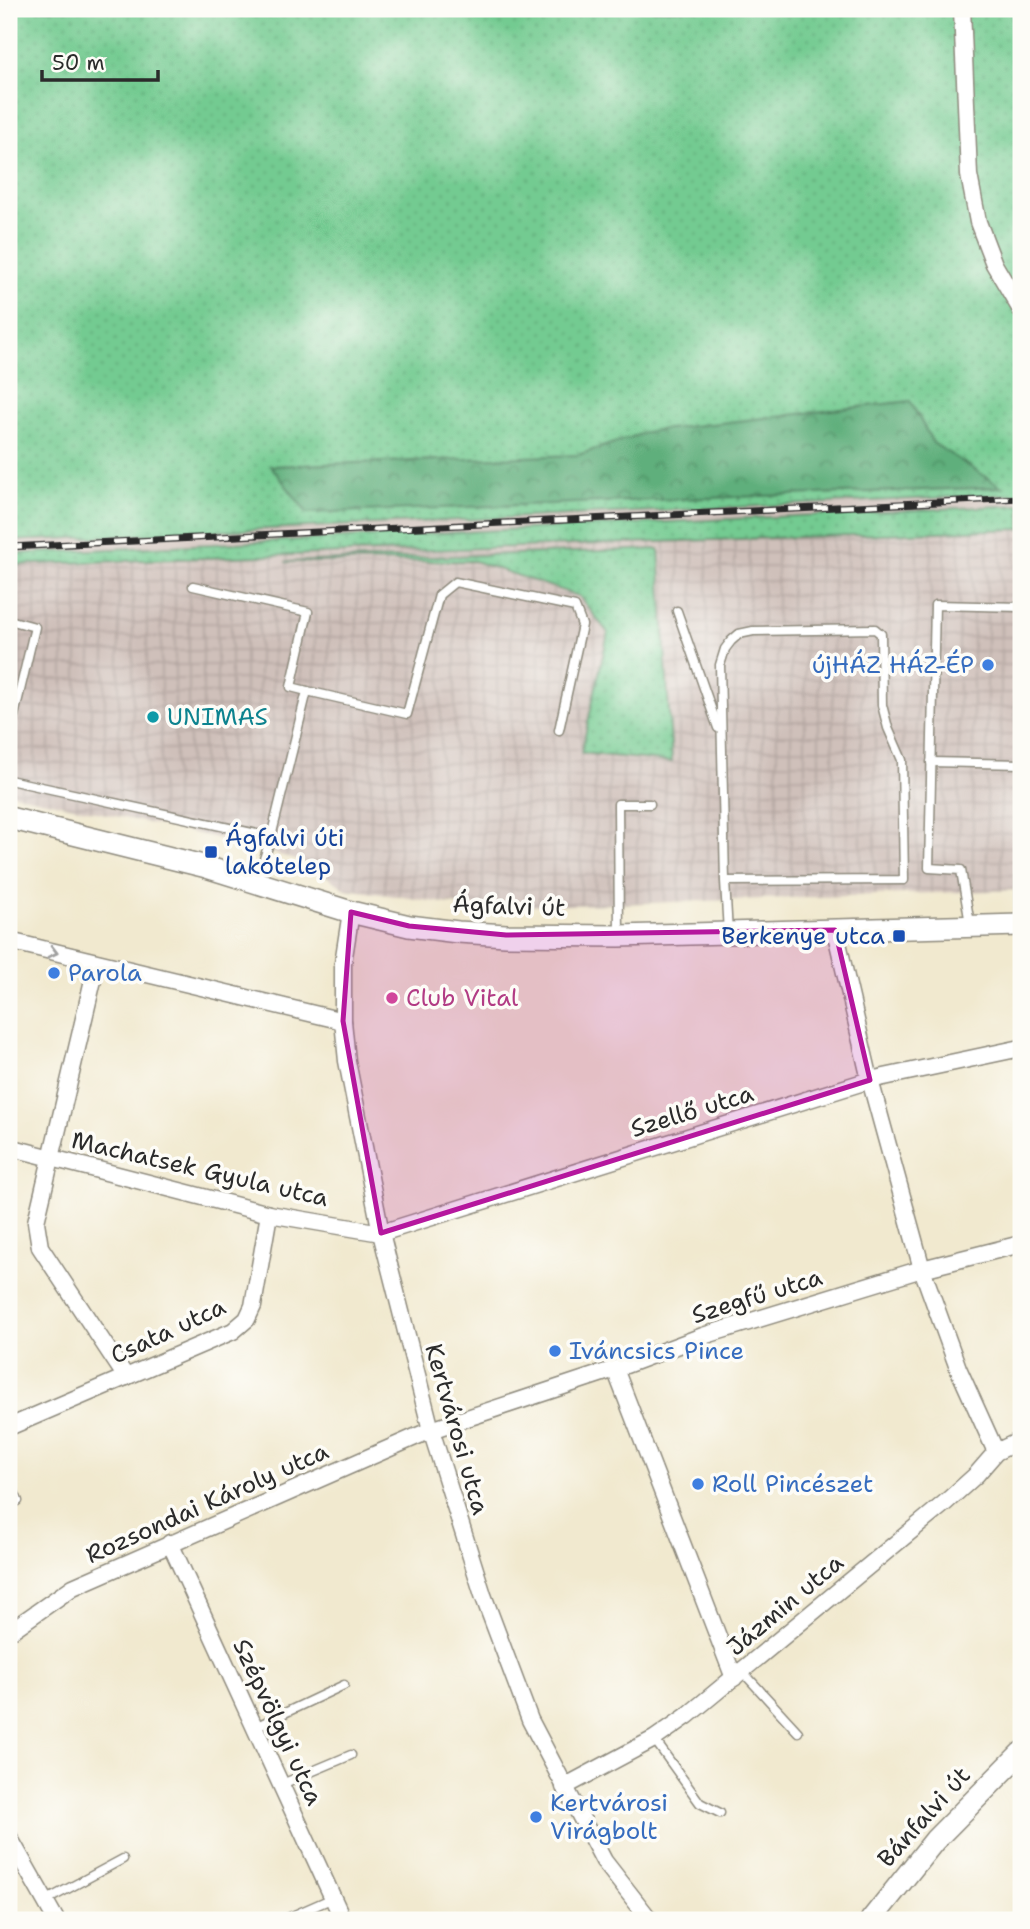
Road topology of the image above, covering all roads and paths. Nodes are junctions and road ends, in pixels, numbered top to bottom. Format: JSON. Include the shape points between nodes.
{"nodes":[{"id":1,"x":962,"y":9,"type":"edge"},
{"id":2,"x":1021,"y":310,"type":"edge"},
{"id":3,"x":193,"y":586,"type":"dead end"},
{"id":4,"x":1021,"y":607,"type":"edge"},
{"id":5,"x":677,"y":611,"type":"dead end"},
{"id":6,"x":9,"y":621,"type":"edge"},
{"id":7,"x":307,"y":691,"type":"junction"},
{"id":8,"x":559,"y":730,"type":"dead end"},
{"id":9,"x":9,"y":737,"type":"edge"},
{"id":10,"x":721,"y":737,"type":"junction"},
{"id":11,"x":931,"y":762,"type":"junction"},
{"id":12,"x":1021,"y":764,"type":"edge"},
{"id":13,"x":9,"y":780,"type":"edge"},
{"id":14,"x":650,"y":804,"type":"dead end"},
{"id":15,"x":9,"y":818,"type":"edge"},
{"id":16,"x":271,"y":837,"type":"junction"},
{"id":17,"x":1020,"y":845,"type":"edge"},
{"id":18,"x":724,"y":881,"type":"junction"},
{"id":19,"x":256,"y":882,"type":"junction"},
{"id":20,"x":351,"y":912,"type":"junction"},
{"id":21,"x":1021,"y":925,"type":"edge"},
{"id":22,"x":970,"y":927,"type":"junction"},
{"id":23,"x":835,"y":930,"type":"junction"},
{"id":24,"x":728,"y":933,"type":"junction"},
{"id":25,"x":619,"y":936,"type":"junction"},
{"id":26,"x":9,"y":941,"type":"edge"},
{"id":27,"x":97,"y":963,"type":"junction"},
{"id":28,"x":342,"y":1021,"type":"junction"},
{"id":29,"x":1021,"y":1048,"type":"edge"},
{"id":30,"x":870,"y":1080,"type":"junction"},
{"id":31,"x":9,"y":1147,"type":"edge"},
{"id":32,"x":50,"y":1157,"type":"junction"},
{"id":33,"x":269,"y":1213,"type":"junction"},
{"id":34,"x":381,"y":1233,"type":"junction"},
{"id":35,"x":1021,"y":1244,"type":"edge"},
{"id":36,"x":922,"y":1269,"type":"junction"},
{"id":37,"x":615,"y":1369,"type":"junction"},
{"id":38,"x":126,"y":1377,"type":"junction"},
{"id":39,"x":9,"y":1427,"type":"edge"},
{"id":40,"x":431,"y":1430,"type":"junction"},
{"id":41,"x":1021,"y":1440,"type":"edge"},
{"id":42,"x":996,"y":1452,"type":"junction"},
{"id":43,"x":9,"y":1481,"type":"edge"},
{"id":44,"x":18,"y":1501,"type":"dead end"},
{"id":45,"x":170,"y":1543,"type":"junction"},
{"id":46,"x":9,"y":1632,"type":"edge"},
{"id":47,"x":738,"y":1674,"type":"junction"},
{"id":48,"x":344,"y":1685,"type":"dead end"},
{"id":49,"x":255,"y":1727,"type":"junction"},
{"id":50,"x":799,"y":1732,"type":"dead end"},
{"id":51,"x":654,"y":1739,"type":"junction"},
{"id":52,"x":1021,"y":1753,"type":"edge"},
{"id":53,"x":351,"y":1755,"type":"dead end"},
{"id":54,"x":282,"y":1784,"type":"junction"},
{"id":55,"x":564,"y":1787,"type":"junction"},
{"id":56,"x":720,"y":1813,"type":"dead end"},
{"id":57,"x":9,"y":1837,"type":"edge"},
{"id":58,"x":123,"y":1859,"type":"dead end"},
{"id":59,"x":333,"y":1898,"type":"junction"},
{"id":60,"x":45,"y":1901,"type":"junction"},
{"id":61,"x":56,"y":1920,"type":"edge"},
{"id":62,"x":283,"y":1920,"type":"edge"},
{"id":63,"x":343,"y":1920,"type":"edge"},
{"id":64,"x":650,"y":1920,"type":"edge"},
{"id":65,"x":871,"y":1920,"type":"edge"}],
"edges":[{"from":1,"to":2,"type":"street","via":[[969,175],[978,222],[994,264]]},
{"from":3,"to":7,"type":"lane","via":[[308,612],[291,687]]},
{"from":4,"to":11,"type":"lane","via":[[934,605]]},
{"from":5,"to":10,"type":"lane"},
{"from":6,"to":9,"type":"lane","via":[[35,627]]},
{"from":7,"to":8,"type":"lane","via":[[407,714],[439,595],[455,582],[575,607],[582,625]]},
{"from":7,"to":16,"type":"lane"},
{"from":10,"to":18,"type":"lane"},
{"from":10,"to":18,"type":"lane","via":[[720,665],[725,649],[739,634],[868,628],[881,634],[882,705],[902,760],[904,880]]},
{"from":11,"to":12,"type":"lane"},
{"from":11,"to":22,"type":"lane","via":[[929,868],[961,870]]},
{"from":13,"to":16,"type":"lane"},
{"from":14,"to":25,"type":"lane","via":[[618,804]]},
{"from":15,"to":19,"type":"street","name":"Ágfalvi út"},
{"from":16,"to":19,"type":"lane"},
{"from":17,"to":21,"type":"lane"},
{"from":18,"to":24,"type":"lane"},
{"from":19,"to":20,"type":"street","name":"Ágfalvi út"},
{"from":20,"to":25,"type":"street","name":"Ágfalvi út","via":[[458,932]]},
{"from":20,"to":28,"type":"street","name":"Kertvárosi utca","via":[[343,963]]},
{"from":21,"to":22,"type":"street","name":"Ágfalvi út"},
{"from":22,"to":23,"type":"street","name":"Ágfalvi út"},
{"from":23,"to":24,"type":"street","name":"Ágfalvi út"},
{"from":23,"to":30,"type":"street"},
{"from":24,"to":25,"type":"street","name":"Ágfalvi út"},
{"from":26,"to":27,"type":"street","one_way":true},
{"from":27,"to":28,"type":"street"},
{"from":27,"to":32,"type":"street"},
{"from":28,"to":34,"type":"street","name":"Kertvárosi utca"},
{"from":29,"to":30,"type":"street","name":"Szellő utca"},
{"from":30,"to":34,"type":"street","name":"Szellő utca"},
{"from":30,"to":36,"type":"street"},
{"from":31,"to":32,"type":"street","name":"Machatsek Gyula utca"},
{"from":32,"to":33,"type":"street","name":"Machatsek Gyula utca"},
{"from":32,"to":38,"type":"street","via":[[36,1213],[40,1247]]},
{"from":33,"to":34,"type":"street","name":"Machatsek Gyula utca"},
{"from":33,"to":38,"type":"street","name":"Csata utca","via":[[247,1319],[233,1331]]},
{"from":34,"to":40,"type":"street","name":"Kertvárosi utca"},
{"from":35,"to":36,"type":"street","name":"Szegfű utca"},
{"from":36,"to":37,"type":"street","name":"Szegfű utca","via":[[703,1336]]},
{"from":36,"to":42,"type":"street","via":[[958,1368]]},
{"from":37,"to":40,"type":"street","name":"Szegfű utca"},
{"from":37,"to":47,"type":"street"},
{"from":38,"to":39,"type":"street","name":"Csata utca"},
{"from":40,"to":45,"type":"street","name":"Rozsondai Károly utca"},
{"from":40,"to":55,"type":"street","name":"Kertvárosi utca","via":[[492,1620],[530,1720]]},
{"from":41,"to":42,"type":"street","name":"Jázmin utca"},
{"from":42,"to":47,"type":"street","name":"Jázmin utca","via":[[946,1502]]},
{"from":43,"to":44,"type":"lane"},
{"from":45,"to":46,"type":"street","name":"Rozsondai Károly utca","via":[[73,1587]]},
{"from":45,"to":49,"type":"street","name":"Szépvölgyi utca"},
{"from":47,"to":50,"type":"lane"},
{"from":47,"to":51,"type":"street","name":"Jázmin utca"},
{"from":48,"to":49,"type":"lane"},
{"from":49,"to":54,"type":"street","name":"Szépvölgyi utca"},
{"from":51,"to":55,"type":"street","name":"Jázmin utca"},
{"from":51,"to":56,"type":"lane","via":[[700,1803]]},
{"from":52,"to":65,"type":"street","name":"Bánfalvi út","via":[[935,1840]]},
{"from":53,"to":54,"type":"lane"},
{"from":54,"to":59,"type":"street","name":"Szépvölgyi utca"},
{"from":55,"to":64,"type":"street","name":"Kertvárosi utca","via":[[604,1861]]},
{"from":57,"to":60,"type":"street"},
{"from":58,"to":60,"type":"lane"},
{"from":59,"to":62,"type":"lane"},
{"from":59,"to":63,"type":"street","name":"Szépvölgyi utca"},
{"from":60,"to":61,"type":"street"}]}
